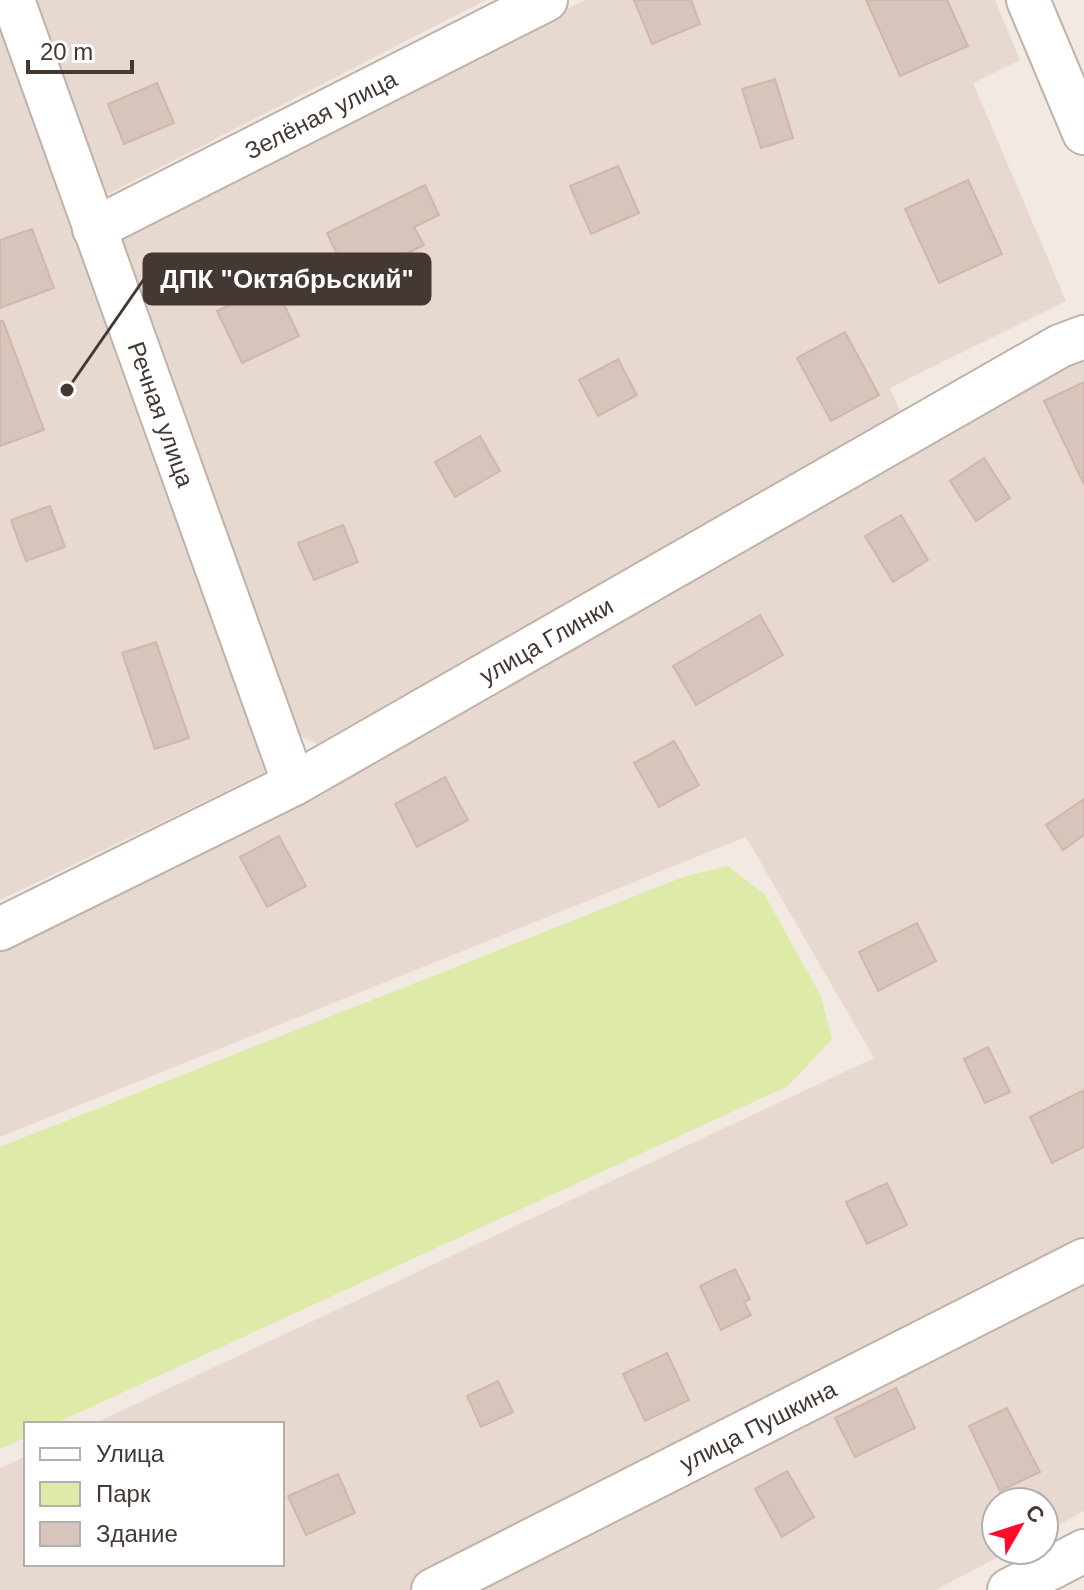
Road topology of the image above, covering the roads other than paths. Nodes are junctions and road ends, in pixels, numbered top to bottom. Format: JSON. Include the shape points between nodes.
{"nodes":[{"id":1,"x":13,"y":0,"type":"edge"},
{"id":2,"x":546,"y":0,"type":"edge"},
{"id":3,"x":1028,"y":0,"type":"edge"},
{"id":4,"x":1084,"y":133,"type":"edge"},
{"id":5,"x":94,"y":229,"type":"junction"},
{"id":6,"x":1084,"y":337,"type":"edge"},
{"id":7,"x":294,"y":784,"type":"junction"},
{"id":8,"x":0,"y":929,"type":"edge"},
{"id":9,"x":1084,"y":1260,"type":"edge"},
{"id":10,"x":1084,"y":1551,"type":"edge"},
{"id":11,"x":433,"y":1590,"type":"edge"},
{"id":12,"x":1009,"y":1590,"type":"edge"}],
"edges":[{"from":1,"to":5,"type":"street","name":"Речная улица"},
{"from":2,"to":5,"type":"street","name":"Зелёная улица"},
{"from":3,"to":4,"type":"street"},
{"from":5,"to":7,"type":"street","name":"Речная улица"},
{"from":6,"to":7,"type":"street","name":"улица Глинки"},
{"from":7,"to":8,"type":"street","name":"улица Глинки"},
{"from":9,"to":11,"type":"street","name":"улица Пушкина"},
{"from":10,"to":12,"type":"street"}]}
